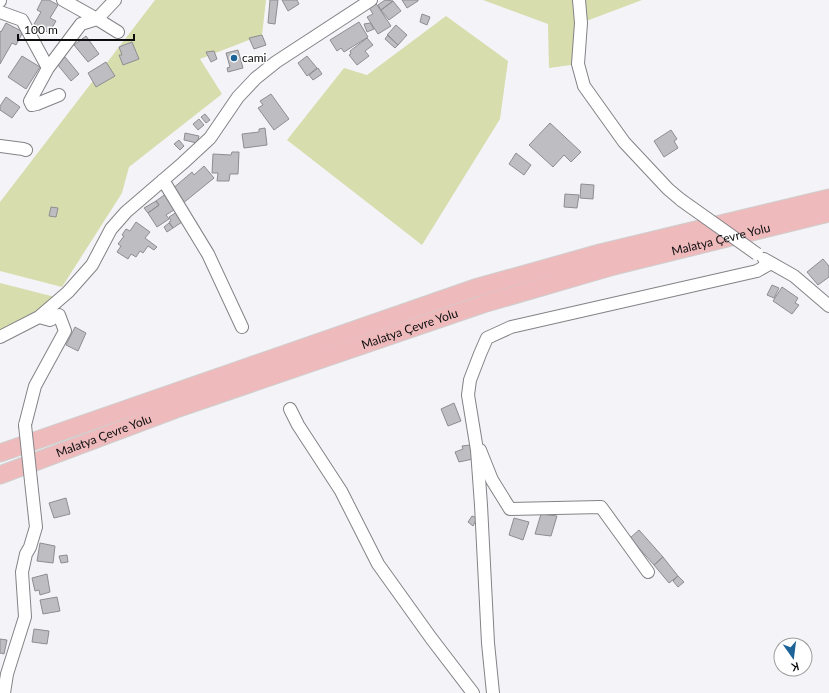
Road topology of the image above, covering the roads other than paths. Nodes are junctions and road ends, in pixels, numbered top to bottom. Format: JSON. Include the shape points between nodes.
{"nodes":[{"id":1,"x":63,"y":0,"type":"edge"},
{"id":2,"x":115,"y":0,"type":"edge"},
{"id":3,"x":371,"y":0,"type":"edge"},
{"id":4,"x":579,"y":0,"type":"edge"},
{"id":5,"x":0,"y":12,"type":"edge"},
{"id":6,"x":97,"y":19,"type":"junction"},
{"id":7,"x":118,"y":32,"type":"dead end"},
{"id":8,"x":48,"y":68,"type":"junction"},
{"id":9,"x":59,"y":95,"type":"dead end"},
{"id":10,"x":0,"y":146,"type":"edge"},
{"id":11,"x":26,"y":150,"type":"dead end"},
{"id":12,"x":163,"y":180,"type":"junction"},
{"id":13,"x":829,"y":198,"type":"edge"},
{"id":14,"x":829,"y":213,"type":"edge"},
{"id":15,"x":772,"y":263,"type":"junction"},
{"id":16,"x":829,"y":306,"type":"edge"},
{"id":17,"x":39,"y":317,"type":"junction"},
{"id":18,"x":242,"y":327,"type":"dead end"},
{"id":19,"x":0,"y":337,"type":"edge"},
{"id":20,"x":290,"y":409,"type":"dead end"},
{"id":21,"x":475,"y":440,"type":"junction"},
{"id":22,"x":0,"y":453,"type":"edge"},
{"id":23,"x":0,"y":475,"type":"edge"},
{"id":24,"x":648,"y":572,"type":"dead end"},
{"id":25,"x":4,"y":693,"type":"edge"},
{"id":26,"x":473,"y":693,"type":"edge"},
{"id":27,"x":493,"y":693,"type":"edge"}],
"edges":[{"from":1,"to":6,"type":"street"},
{"from":2,"to":6,"type":"street"},
{"from":3,"to":12,"type":"street","via":[[276,62],[256,78],[238,97],[210,138]]},
{"from":4,"to":15,"type":"street","bridge":true,"via":[[581,23],[578,64],[584,86],[624,142],[681,200]]},
{"from":5,"to":8,"type":"street","via":[[22,20]]},
{"from":6,"to":7,"type":"street"},
{"from":6,"to":8,"type":"street","via":[[81,24]]},
{"from":8,"to":9,"type":"street","via":[[30,101],[32,105],[37,104]]},
{"from":10,"to":11,"type":"street"},
{"from":12,"to":17,"type":"street","via":[[126,212],[111,229],[92,265],[68,292]]},
{"from":12,"to":18,"type":"street","via":[[208,254]]},
{"from":13,"to":22,"type":"highway","name":"Malatya Çevre Yolu","via":[[600,253],[475,288]]},
{"from":14,"to":23,"type":"highway","name":"Malatya Çevre Yolu","via":[[614,266],[483,304],[176,409]]},
{"from":15,"to":16,"type":"street","via":[[794,276]]},
{"from":15,"to":21,"type":"street","via":[[757,271],[511,327],[487,338],[470,380],[468,395]]},
{"from":17,"to":19,"type":"street"},
{"from":17,"to":25,"type":"street","bridge":true,"via":[[50,320],[59,314],[65,331],[35,386],[25,425],[36,527],[22,572],[25,616],[7,674]]},
{"from":20,"to":26,"type":"street","via":[[341,491],[378,564]]},
{"from":21,"to":24,"type":"street","via":[[492,480],[510,509],[601,507]]},
{"from":21,"to":27,"type":"street"}]}
